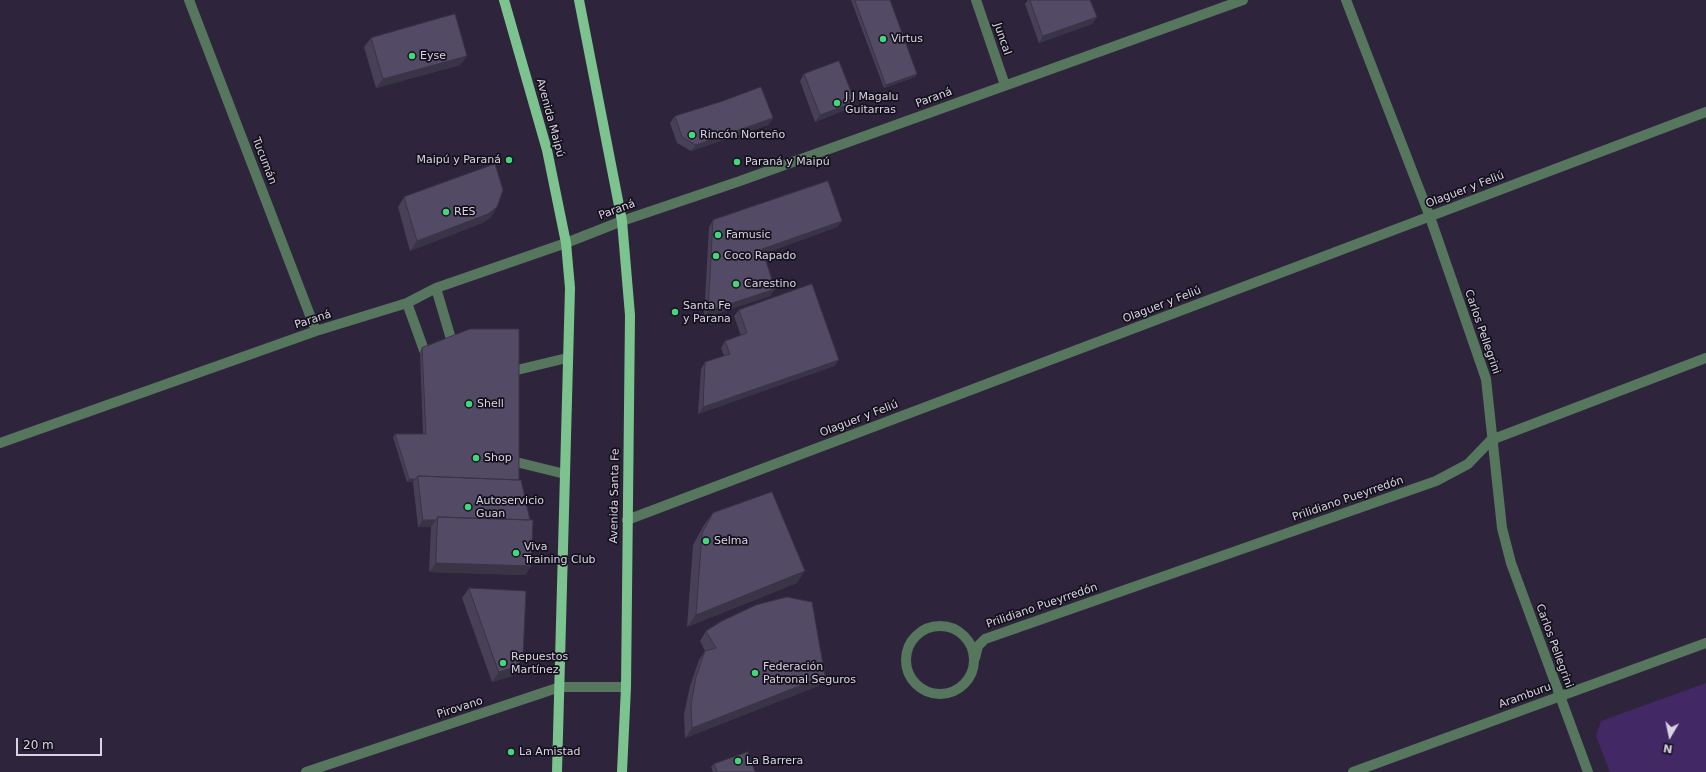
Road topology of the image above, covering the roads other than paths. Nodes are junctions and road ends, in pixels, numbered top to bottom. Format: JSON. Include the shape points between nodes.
{"nodes":[{"id":1,"x":189,"y":0,"type":"edge"},
{"id":2,"x":504,"y":0,"type":"edge"},
{"id":3,"x":579,"y":0,"type":"edge"},
{"id":4,"x":976,"y":0,"type":"edge"},
{"id":5,"x":1243,"y":0,"type":"edge"},
{"id":6,"x":1346,"y":0,"type":"edge"},
{"id":7,"x":1005,"y":85,"type":"junction"},
{"id":8,"x":1706,"y":112,"type":"edge"},
{"id":9,"x":1430,"y":217,"type":"junction"},
{"id":10,"x":622,"y":221,"type":"junction"},
{"id":11,"x":566,"y":244,"type":"junction"},
{"id":12,"x":436,"y":288,"type":"junction"},
{"id":13,"x":407,"y":303,"type":"junction"},
{"id":14,"x":316,"y":331,"type":"junction"},
{"id":15,"x":451,"y":339,"type":"edge"},
{"id":16,"x":424,"y":350,"type":"edge"},
{"id":17,"x":567,"y":358,"type":"junction"},
{"id":18,"x":1706,"y":358,"type":"edge"},
{"id":19,"x":517,"y":370,"type":"edge"},
{"id":20,"x":1491,"y":440,"type":"junction"},
{"id":21,"x":0,"y":444,"type":"edge"},
{"id":22,"x":516,"y":462,"type":"edge"},
{"id":23,"x":565,"y":474,"type":"junction"},
{"id":24,"x":627,"y":520,"type":"junction"},
{"id":25,"x":960,"y":632,"type":"junction"},
{"id":26,"x":985,"y":639,"type":"junction"},
{"id":27,"x":1706,"y":643,"type":"edge"},
{"id":28,"x":975,"y":658,"type":"junction"},
{"id":29,"x":560,"y":687,"type":"junction"},
{"id":30,"x":626,"y":687,"type":"junction"},
{"id":31,"x":1559,"y":696,"type":"junction"},
{"id":32,"x":306,"y":772,"type":"edge"},
{"id":33,"x":557,"y":772,"type":"edge"},
{"id":34,"x":622,"y":772,"type":"edge"},
{"id":35,"x":1353,"y":772,"type":"edge"},
{"id":36,"x":1588,"y":772,"type":"edge"}],
"edges":[{"from":1,"to":14,"type":"street","name":"Tucumán"},
{"from":2,"to":11,"type":"main road","name":"Avenida Maipú","via":[[547,150]]},
{"from":3,"to":10,"type":"main road"},
{"from":4,"to":7,"type":"street","name":"Juncal"},
{"from":5,"to":7,"type":"street","name":"Paraná"},
{"from":6,"to":9,"type":"street","name":"Carlos Pellegrini"},
{"from":7,"to":10,"type":"street","name":"Paraná"},
{"from":8,"to":9,"type":"street","name":"Olaguer y Feliú"},
{"from":9,"to":20,"type":"street","name":"Carlos Pellegrini","via":[[1486,379]]},
{"from":9,"to":24,"type":"street","name":"Olaguer y Feliú"},
{"from":10,"to":11,"type":"street","name":"Paraná"},
{"from":10,"to":24,"type":"main road","name":"Avenida Santa Fe","via":[[630,315]]},
{"from":11,"to":12,"type":"street","name":"Paraná"},
{"from":11,"to":17,"type":"main road","via":[[570,288]]},
{"from":12,"to":13,"type":"street","name":"Paraná"},
{"from":12,"to":15,"type":"street"},
{"from":13,"to":14,"type":"street","name":"Paraná"},
{"from":13,"to":16,"type":"street"},
{"from":14,"to":21,"type":"street","name":"Paraná"},
{"from":17,"to":19,"type":"street"},
{"from":17,"to":23,"type":"main road"},
{"from":18,"to":20,"type":"street","name":"Prilidiano Pueyrredón"},
{"from":20,"to":26,"type":"street","name":"Prilidiano Pueyrredón","via":[[1468,464],[1436,481]]},
{"from":20,"to":31,"type":"street","name":"Carlos Pellegrini","via":[[1502,528],[1511,563]]},
{"from":22,"to":23,"type":"street"},
{"from":23,"to":29,"type":"main road"},
{"from":24,"to":30,"type":"main road","name":"Avenida Santa Fe"},
{"from":25,"to":26,"type":"street","name":"Prilidiano Pueyrredón"},
{"from":25,"to":28,"type":"street","via":[[971,644]]},
{"from":25,"to":28,"type":"street","via":[[948,626],[929,627],[913,638],[907,652],[906,666],[910,675],[923,689],[942,694],[952,692],[967,681]]},
{"from":26,"to":28,"type":"street","name":"Prilidiano Pueyrredón","via":[[978,646]]},
{"from":27,"to":31,"type":"street","name":"Aramburu"},
{"from":29,"to":30,"type":"street","name":"Pirovano"},
{"from":29,"to":32,"type":"street","name":"Pirovano"},
{"from":29,"to":33,"type":"main road"},
{"from":30,"to":34,"type":"main road","name":"Avenida Santa Fe"},
{"from":31,"to":35,"type":"street","name":"Aramburu"},
{"from":31,"to":36,"type":"street","name":"Carlos Pellegrini"}]}
